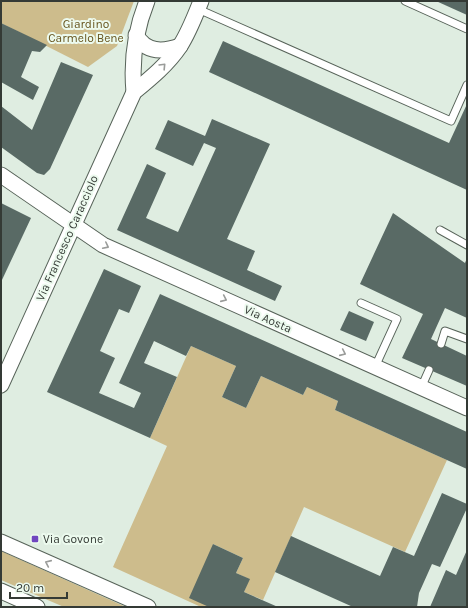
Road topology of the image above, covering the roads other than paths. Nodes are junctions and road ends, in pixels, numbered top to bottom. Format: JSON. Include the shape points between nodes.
{"nodes":[{"id":1,"x":147,"y":1,"type":"edge"},
{"id":2,"x":405,"y":1,"type":"edge"},
{"id":3,"x":199,"y":5,"type":"edge"},
{"id":4,"x":467,"y":29,"type":"edge"},
{"id":5,"x":136,"y":35,"type":"junction"},
{"id":6,"x":180,"y":46,"type":"junction"},
{"id":7,"x":467,"y":85,"type":"edge"},
{"id":8,"x":134,"y":92,"type":"junction"},
{"id":9,"x":1,"y":175,"type":"edge"},
{"id":10,"x":73,"y":224,"type":"junction"},
{"id":11,"x":440,"y":230,"type":"dead end"},
{"id":12,"x":467,"y":246,"type":"edge"},
{"id":13,"x":361,"y":302,"type":"dead end"},
{"id":14,"x":467,"y":339,"type":"edge"},
{"id":15,"x":441,"y":344,"type":"dead end"},
{"id":16,"x":376,"y":367,"type":"junction"},
{"id":17,"x":430,"y":370,"type":"dead end"},
{"id":18,"x":2,"y":378,"type":"edge"},
{"id":19,"x":421,"y":388,"type":"junction"},
{"id":20,"x":467,"y":408,"type":"edge"},
{"id":21,"x":1,"y":542,"type":"edge"},
{"id":22,"x":1,"y":591,"type":"edge"},
{"id":23,"x":37,"y":607,"type":"edge"},
{"id":24,"x":148,"y":607,"type":"edge"}],
"edges":[{"from":1,"to":5,"type":"street","name":"Via Francesco Caracciolo"},
{"from":2,"to":4,"type":"lane"},
{"from":3,"to":6,"type":"street","name":"Via Francesco Caracciolo"},
{"from":3,"to":7,"type":"lane","via":[[451,122]]},
{"from":5,"to":6,"type":"street","via":[[145,45],[154,49],[165,50]]},
{"from":5,"to":8,"type":"street","name":"Via Francesco Caracciolo","via":[[133,54]]},
{"from":8,"to":6,"type":"street","name":"Via Francesco Caracciolo","one_way":true,"via":[[164,65]]},
{"from":8,"to":10,"type":"street","name":"Via Francesco Caracciolo"},
{"from":9,"to":10,"type":"street","name":"Via Aosta"},
{"from":10,"to":16,"type":"street","name":"Via Aosta","one_way":true,"via":[[103,245]]},
{"from":10,"to":18,"type":"street","name":"Via Francesco Caracciolo"},
{"from":11,"to":12,"type":"lane"},
{"from":13,"to":16,"type":"lane","via":[[396,319]]},
{"from":14,"to":15,"type":"lane","via":[[446,331]]},
{"from":16,"to":19,"type":"street","name":"Via Aosta"},
{"from":17,"to":19,"type":"lane"},
{"from":19,"to":20,"type":"street","name":"Via Aosta"},
{"from":24,"to":21,"type":"street","one_way":true},
{"from":22,"to":23,"type":"street"}]}
